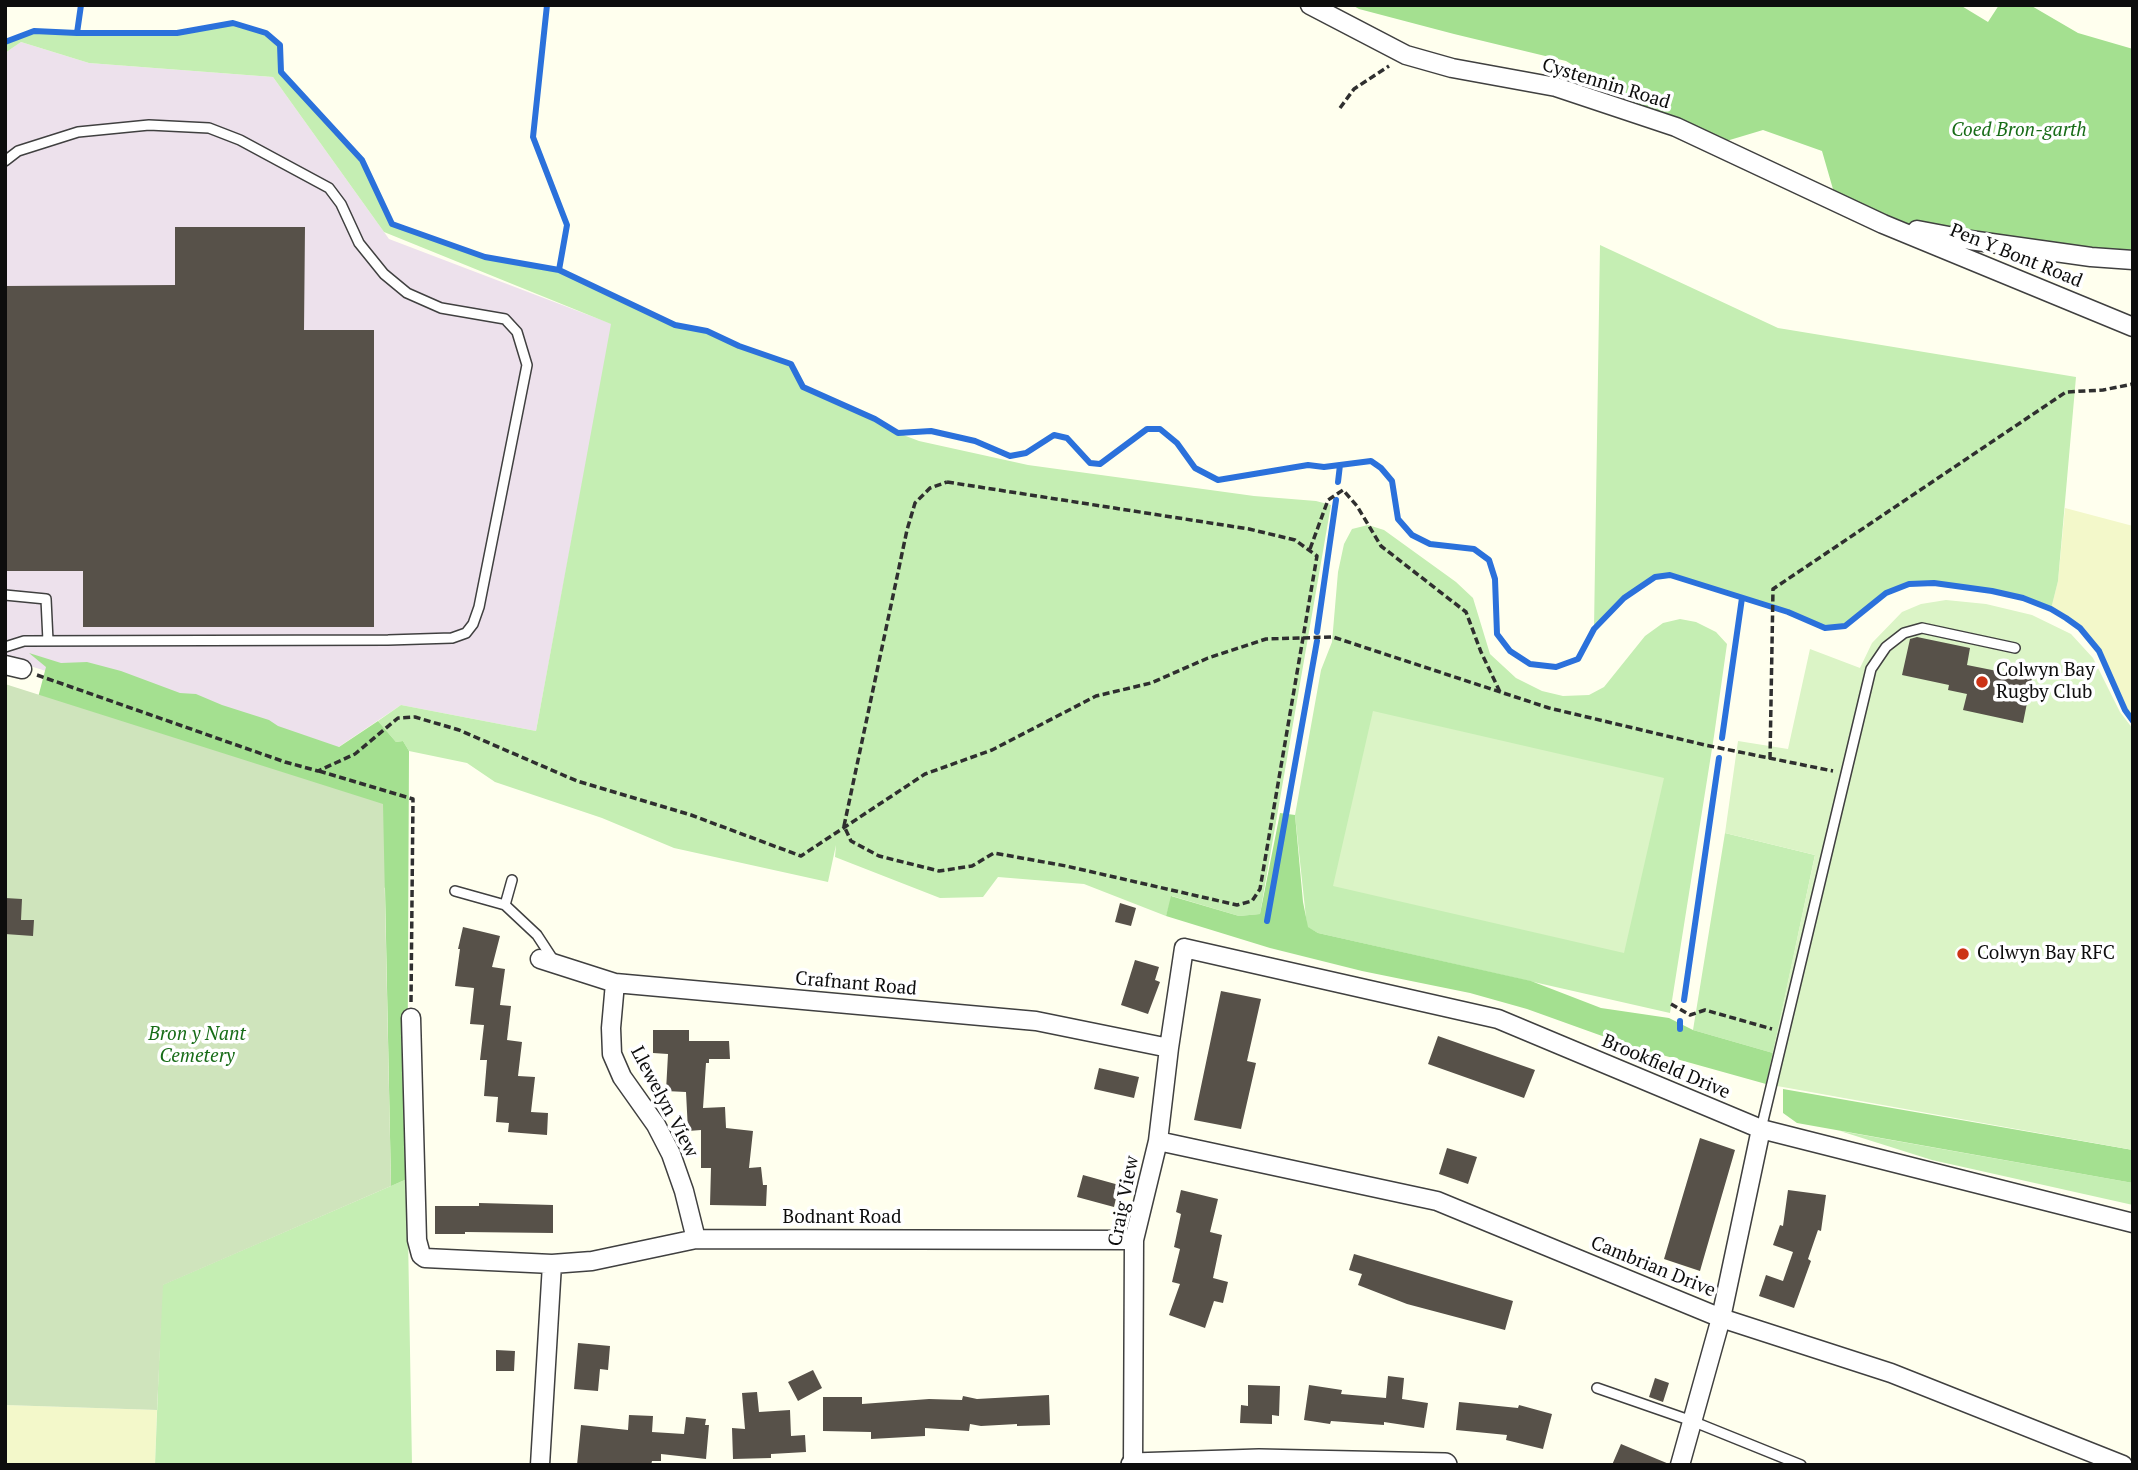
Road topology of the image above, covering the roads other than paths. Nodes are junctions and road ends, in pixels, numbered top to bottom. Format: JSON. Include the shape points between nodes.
{"nodes":[{"id":1,"x":1310,"y":5,"type":"edge"},
{"id":2,"x":5,"y":161,"type":"edge"},
{"id":3,"x":1883,"y":224,"type":"junction"},
{"id":4,"x":2133,"y":260,"type":"edge"},
{"id":5,"x":2133,"y":327,"type":"edge"},
{"id":6,"x":5,"y":595,"type":"edge"},
{"id":7,"x":48,"y":641,"type":"junction"},
{"id":8,"x":5,"y":647,"type":"edge"},
{"id":9,"x":2015,"y":648,"type":"dead end"},
{"id":10,"x":512,"y":880,"type":"dead end"},
{"id":11,"x":455,"y":891,"type":"dead end"},
{"id":12,"x":505,"y":905,"type":"junction"},
{"id":13,"x":1184,"y":948,"type":"joint"},
{"id":14,"x":547,"y":961,"type":"joint"},
{"id":15,"x":615,"y":983,"type":"junction"},
{"id":16,"x":411,"y":1018,"type":"road end"},
{"id":17,"x":1169,"y":1048,"type":"junction"},
{"id":18,"x":1760,"y":1129,"type":"junction"},
{"id":19,"x":1158,"y":1141,"type":"junction"},
{"id":20,"x":2133,"y":1223,"type":"edge"},
{"id":21,"x":696,"y":1239,"type":"junction"},
{"id":22,"x":1134,"y":1240,"type":"junction"},
{"id":23,"x":552,"y":1264,"type":"junction"},
{"id":24,"x":1721,"y":1318,"type":"junction"},
{"id":25,"x":1597,"y":1388,"type":"dead end"},
{"id":26,"x":1692,"y":1421,"type":"junction"},
{"id":27,"x":1259,"y":1463,"type":"edge"},
{"id":28,"x":540,"y":1465,"type":"edge"},
{"id":29,"x":1133,"y":1465,"type":"edge"},
{"id":30,"x":1446,"y":1465,"type":"edge"},
{"id":31,"x":1679,"y":1465,"type":"edge"},
{"id":32,"x":1801,"y":1465,"type":"edge"},
{"id":33,"x":2123,"y":1465,"type":"edge"}],
"edges":[{"from":1,"to":3,"type":"street","name":"Cystennin Road","via":[[1406,55],[1556,87],[1676,127]]},
{"from":2,"to":7,"type":"lane","via":[[18,151],[78,132],[149,125],[209,128],[240,140],[328,188],[359,243],[407,293],[441,309],[505,319],[517,332],[527,365],[479,607],[466,633],[452,638],[388,640]]},
{"from":3,"to":4,"type":"street"},
{"from":3,"to":5,"type":"street","name":"Pen Y Bont Road"},
{"from":6,"to":7,"type":"lane","via":[[46,599]]},
{"from":7,"to":8,"type":"lane"},
{"from":9,"to":18,"type":"lane","via":[[1922,628],[1904,633],[1886,647],[1871,670]]},
{"from":10,"to":12,"type":"lane"},
{"from":11,"to":12,"type":"lane"},
{"from":12,"to":14,"type":"lane","via":[[537,935]]},
{"from":13,"to":17,"type":"street","name":"Craig View"},
{"from":13,"to":18,"type":"street","name":"Brookfield Drive","via":[[1498,1019]]},
{"from":14,"to":15,"type":"street","name":"Crafnant Road"},
{"from":15,"to":17,"type":"street","name":"Crafnant Road","via":[[1036,1021]]},
{"from":15,"to":21,"type":"street","name":"Llewelyn View","via":[[612,1054],[671,1154]]},
{"from":16,"to":23,"type":"street","name":"Bodnant Road","via":[[421,1255]]},
{"from":17,"to":19,"type":"street","name":"Craig View"},
{"from":18,"to":20,"type":"street","name":"Brookfield Drive"},
{"from":18,"to":24,"type":"street"},
{"from":19,"to":22,"type":"street","name":"Craig View"},
{"from":19,"to":24,"type":"street","name":"Cambrian Drive","via":[[1437,1202]]},
{"from":21,"to":22,"type":"street","name":"Bodnant Road"},
{"from":21,"to":23,"type":"street","name":"Bodnant Road","via":[[592,1261]]},
{"from":22,"to":29,"type":"street","name":"Craig View"},
{"from":23,"to":28,"type":"street"},
{"from":24,"to":26,"type":"street"},
{"from":24,"to":33,"type":"street","name":"Cambrian Drive","via":[[1891,1373]]},
{"from":25,"to":26,"type":"lane"},
{"from":26,"to":31,"type":"street"},
{"from":26,"to":32,"type":"lane"},
{"from":27,"to":29,"type":"street"},
{"from":27,"to":30,"type":"street"}]}
